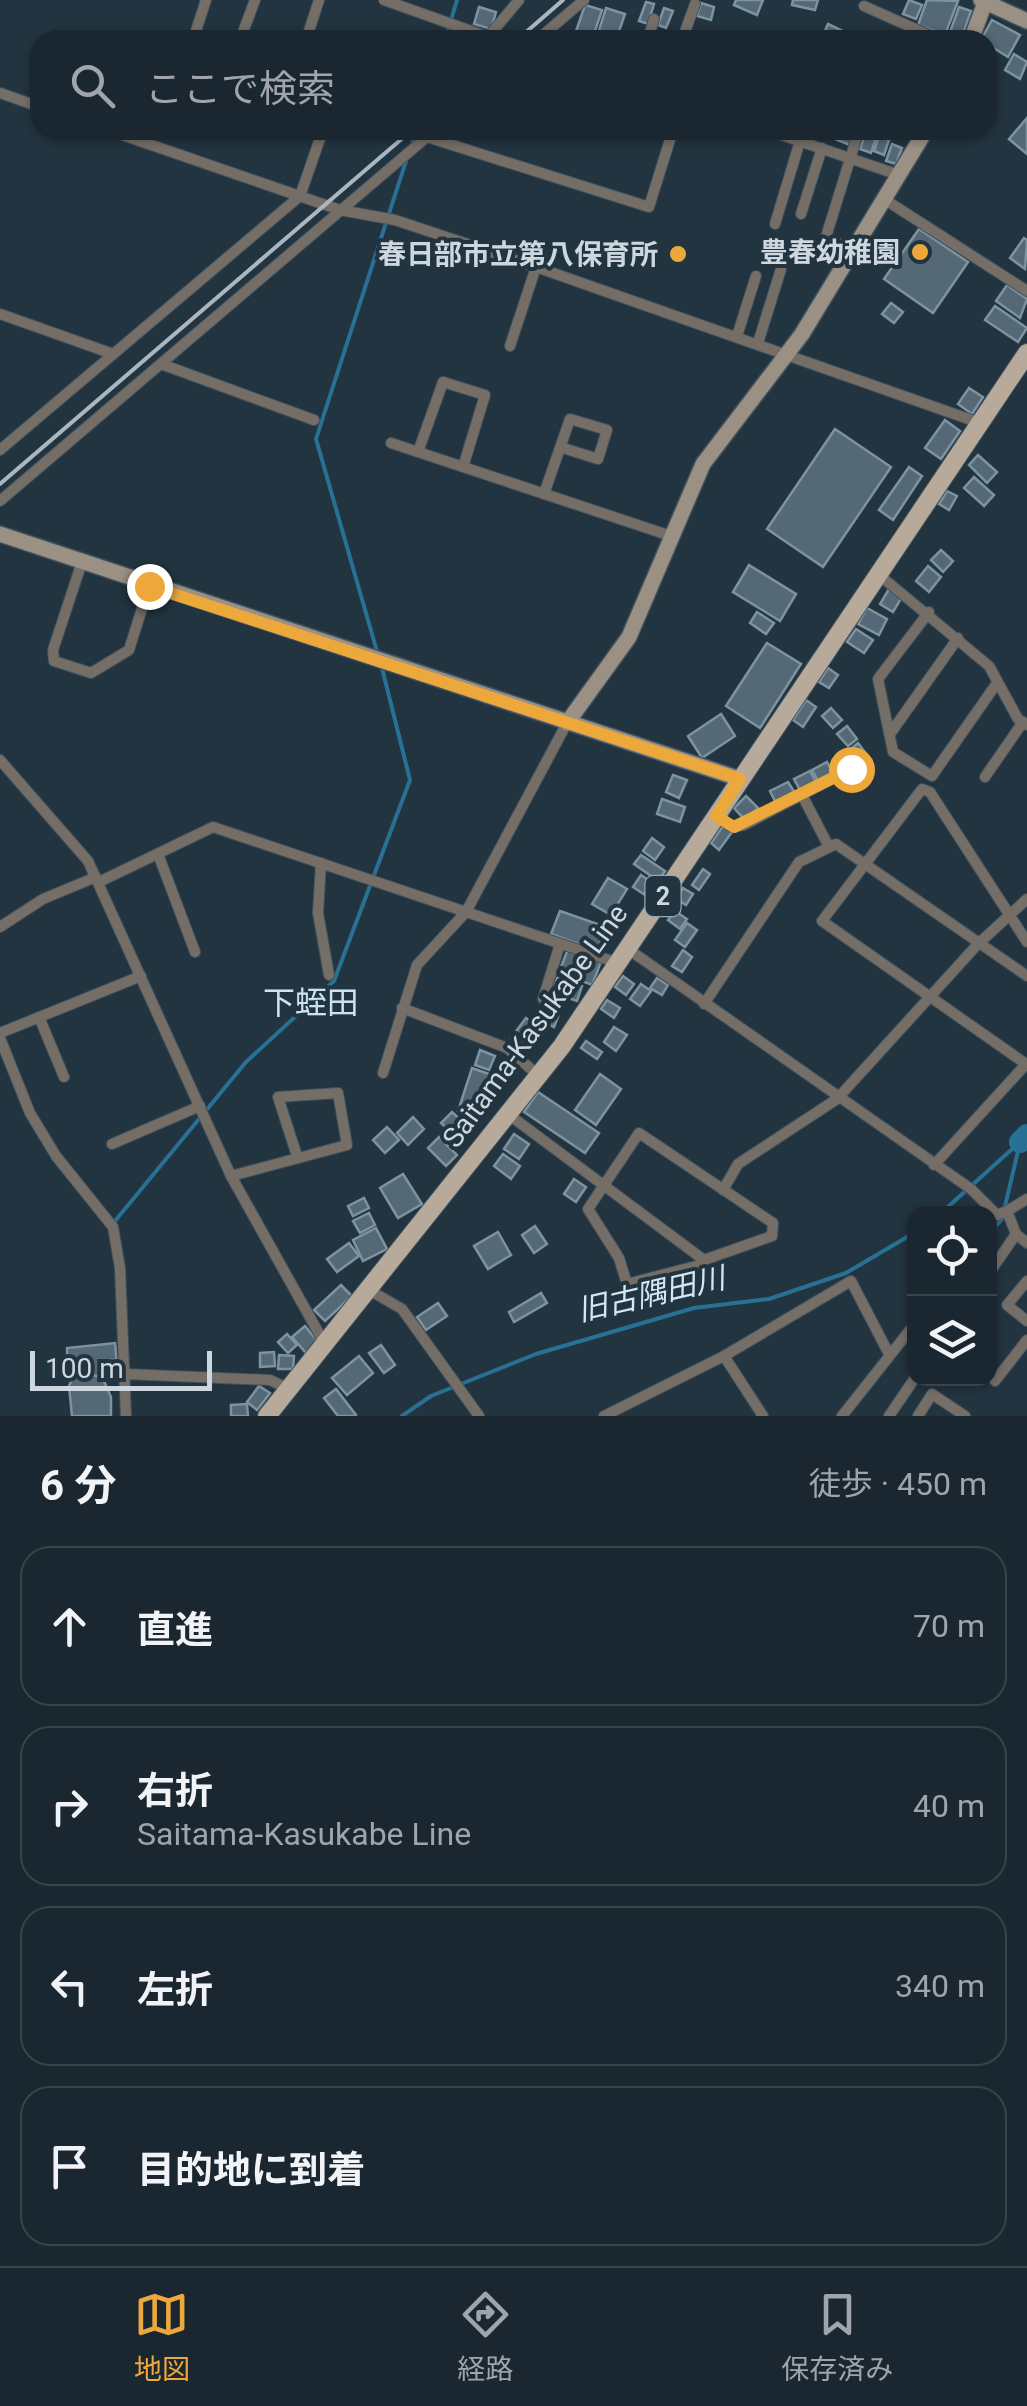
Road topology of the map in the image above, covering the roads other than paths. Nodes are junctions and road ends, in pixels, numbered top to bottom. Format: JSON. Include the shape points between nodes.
{"nodes":[{"id":1,"x":206,"y":0,"type":"edge"},
{"id":2,"x":255,"y":0,"type":"edge"},
{"id":3,"x":318,"y":0,"type":"edge"},
{"id":4,"x":384,"y":0,"type":"edge"},
{"id":5,"x":518,"y":0,"type":"edge"},
{"id":6,"x":584,"y":0,"type":"edge"},
{"id":7,"x":984,"y":1,"type":"edge"},
{"id":8,"x":694,"y":4,"type":"dead end"},
{"id":9,"x":864,"y":6,"type":"dead end"},
{"id":10,"x":654,"y":20,"type":"dead end"},
{"id":11,"x":1027,"y":20,"type":"edge"},
{"id":12,"x":196,"y":30,"type":"edge"},
{"id":13,"x":244,"y":30,"type":"edge"},
{"id":14,"x":309,"y":30,"type":"edge"},
{"id":15,"x":468,"y":30,"type":"edge"},
{"id":16,"x":494,"y":30,"type":"edge"},
{"id":17,"x":550,"y":30,"type":"edge"},
{"id":18,"x":651,"y":30,"type":"edge"},
{"id":19,"x":685,"y":30,"type":"edge"},
{"id":20,"x":918,"y":30,"type":"edge"},
{"id":21,"x":974,"y":30,"type":"edge"},
{"id":22,"x":0,"y":93,"type":"edge"},
{"id":23,"x":30,"y":104,"type":"edge"},
{"id":24,"x":137,"y":140,"type":"edge"},
{"id":25,"x":319,"y":140,"type":"edge"},
{"id":26,"x":425,"y":140,"type":"edge"},
{"id":27,"x":449,"y":140,"type":"edge"},
{"id":28,"x":670,"y":140,"type":"edge"},
{"id":29,"x":796,"y":140,"type":"edge"},
{"id":30,"x":812,"y":140,"type":"edge"},
{"id":31,"x":855,"y":140,"type":"edge"},
{"id":32,"x":920,"y":140,"type":"edge"},
{"id":33,"x":811,"y":145,"type":"junction"},
{"id":34,"x":849,"y":158,"type":"junction"},
{"id":35,"x":900,"y":175,"type":"junction"},
{"id":36,"x":300,"y":196,"type":"junction"},
{"id":37,"x":884,"y":199,"type":"junction"},
{"id":38,"x":340,"y":210,"type":"junction"},
{"id":39,"x":801,"y":214,"type":"dead end"},
{"id":40,"x":775,"y":224,"type":"dead end"},
{"id":41,"x":856,"y":247,"type":"junction"},
{"id":42,"x":536,"y":267,"type":"junction"},
{"id":43,"x":781,"y":269,"type":"dead end"},
{"id":44,"x":756,"y":276,"type":"dead end"},
{"id":45,"x":1027,"y":290,"type":"edge"},
{"id":46,"x":0,"y":314,"type":"edge"},
{"id":47,"x":737,"y":336,"type":"junction"},
{"id":48,"x":758,"y":342,"type":"junction"},
{"id":49,"x":510,"y":346,"type":"dead end"},
{"id":50,"x":787,"y":352,"type":"junction"},
{"id":51,"x":113,"y":354,"type":"junction"},
{"id":52,"x":1027,"y":354,"type":"edge"},
{"id":53,"x":161,"y":364,"type":"junction"},
{"id":54,"x":314,"y":420,"type":"dead end"},
{"id":55,"x":980,"y":423,"type":"junction"},
{"id":56,"x":391,"y":443,"type":"dead end"},
{"id":57,"x":560,"y":447,"type":"junction"},
{"id":58,"x":0,"y":450,"type":"edge"},
{"id":59,"x":418,"y":452,"type":"junction"},
{"id":60,"x":462,"y":467,"type":"junction"},
{"id":61,"x":544,"y":494,"type":"junction"},
{"id":62,"x":0,"y":501,"type":"edge"},
{"id":63,"x":0,"y":534,"type":"edge"},
{"id":64,"x":671,"y":536,"type":"junction"},
{"id":65,"x":82,"y":562,"type":"junction"},
{"id":66,"x":878,"y":574,"type":"junction"},
{"id":67,"x":149,"y":586,"type":"junction"},
{"id":68,"x":928,"y":612,"type":"junction"},
{"id":69,"x":958,"y":638,"type":"junction"},
{"id":70,"x":997,"y":683,"type":"junction"},
{"id":71,"x":567,"y":723,"type":"junction"},
{"id":72,"x":1025,"y":724,"type":"edge"},
{"id":73,"x":890,"y":734,"type":"junction"},
{"id":74,"x":0,"y":760,"type":"edge"},
{"id":75,"x":851,"y":769,"type":"dead end"},
{"id":76,"x":985,"y":777,"type":"dead end"},
{"id":77,"x":740,"y":779,"type":"junction"},
{"id":78,"x":802,"y":795,"type":"junction"},
{"id":79,"x":716,"y":816,"type":"junction"},
{"id":80,"x":830,"y":847,"type":"junction"},
{"id":81,"x":158,"y":854,"type":"junction"},
{"id":82,"x":321,"y":863,"type":"junction"},
{"id":83,"x":862,"y":865,"type":"junction"},
{"id":84,"x":97,"y":880,"type":"junction"},
{"id":85,"x":1027,"y":898,"type":"edge"},
{"id":86,"x":466,"y":912,"type":"junction"},
{"id":87,"x":1010,"y":915,"type":"junction"},
{"id":88,"x":0,"y":927,"type":"edge"},
{"id":89,"x":1027,"y":942,"type":"edge"},
{"id":90,"x":560,"y":944,"type":"junction"},
{"id":91,"x":977,"y":944,"type":"junction"},
{"id":92,"x":195,"y":952,"type":"dead end"},
{"id":93,"x":624,"y":957,"type":"junction"},
{"id":94,"x":329,"y":975,"type":"dead end"},
{"id":95,"x":142,"y":976,"type":"junction"},
{"id":96,"x":1027,"y":976,"type":"edge"},
{"id":97,"x":930,"y":994,"type":"junction"},
{"id":98,"x":544,"y":999,"type":"dead end"},
{"id":99,"x":704,"y":1004,"type":"junction"},
{"id":100,"x":402,"y":1008,"type":"junction"},
{"id":101,"x":39,"y":1017,"type":"junction"},
{"id":102,"x":0,"y":1035,"type":"edge"},
{"id":103,"x":1026,"y":1063,"type":"edge"},
{"id":104,"x":383,"y":1072,"type":"dead end"},
{"id":105,"x":539,"y":1076,"type":"junction"},
{"id":106,"x":64,"y":1077,"type":"dead end"},
{"id":107,"x":838,"y":1099,"type":"junction"},
{"id":108,"x":200,"y":1106,"type":"junction"},
{"id":109,"x":508,"y":1114,"type":"junction"},
{"id":110,"x":112,"y":1144,"type":"dead end"},
{"id":111,"x":297,"y":1156,"type":"junction"},
{"id":112,"x":934,"y":1165,"type":"junction"},
{"id":113,"x":231,"y":1176,"type":"junction"},
{"id":114,"x":602,"y":1184,"type":"junction"},
{"id":115,"x":723,"y":1190,"type":"junction"},
{"id":116,"x":1027,"y":1199,"type":"edge"},
{"id":117,"x":998,"y":1217,"type":"edge"},
{"id":118,"x":1016,"y":1234,"type":"junction"},
{"id":119,"x":1027,"y":1243,"type":"edge"},
{"id":120,"x":701,"y":1258,"type":"junction"},
{"id":121,"x":997,"y":1262,"type":"edge"},
{"id":122,"x":1027,"y":1281,"type":"edge"},
{"id":123,"x":369,"y":1290,"type":"junction"},
{"id":124,"x":1027,"y":1321,"type":"edge"},
{"id":125,"x":907,"y":1333,"type":"edge"},
{"id":126,"x":1027,"y":1340,"type":"edge"},
{"id":127,"x":326,"y":1346,"type":"junction"},
{"id":128,"x":889,"y":1354,"type":"junction"},
{"id":129,"x":724,"y":1356,"type":"junction"},
{"id":130,"x":124,"y":1374,"type":"junction"},
{"id":131,"x":997,"y":1378,"type":"edge"},
{"id":132,"x":909,"y":1386,"type":"edge"},
{"id":133,"x":289,"y":1390,"type":"junction"},
{"id":134,"x":760,"y":1415,"type":"edge"},
{"id":135,"x":126,"y":1416,"type":"edge"},
{"id":136,"x":267,"y":1416,"type":"edge"},
{"id":137,"x":479,"y":1416,"type":"edge"},
{"id":138,"x":604,"y":1416,"type":"edge"},
{"id":139,"x":842,"y":1416,"type":"edge"},
{"id":140,"x":888,"y":1416,"type":"edge"},
{"id":141,"x":918,"y":1416,"type":"edge"},
{"id":142,"x":965,"y":1416,"type":"edge"}],
"edges":[{"from":1,"to":12,"type":"street"},
{"from":2,"to":13,"type":"street"},
{"from":3,"to":14,"type":"street"},
{"from":4,"to":15,"type":"street"},
{"from":5,"to":16,"type":"street"},
{"from":6,"to":17,"type":"street"},
{"from":7,"to":11,"type":"street"},
{"from":7,"to":21,"type":"street"},
{"from":8,"to":19,"type":"street"},
{"from":9,"to":20,"type":"street"},
{"from":10,"to":18,"type":"street"},
{"from":22,"to":23,"type":"street"},
{"from":24,"to":36,"type":"street"},
{"from":25,"to":36,"type":"street"},
{"from":26,"to":38,"type":"street"},
{"from":27,"to":28,"type":"street","via":[[649,207]]},
{"from":29,"to":33,"type":"street"},
{"from":30,"to":33,"type":"street"},
{"from":31,"to":34,"type":"street"},
{"from":32,"to":35,"type":"street"},
{"from":33,"to":34,"type":"street"},
{"from":33,"to":39,"type":"street"},
{"from":33,"to":40,"type":"street"},
{"from":34,"to":35,"type":"street"},
{"from":34,"to":41,"type":"street","via":[[825,240]]},
{"from":35,"to":37,"type":"street"},
{"from":36,"to":38,"type":"street"},
{"from":36,"to":51,"type":"street"},
{"from":37,"to":41,"type":"street"},
{"from":37,"to":45,"type":"street"},
{"from":38,"to":42,"type":"street","via":[[395,220]]},
{"from":38,"to":53,"type":"street"},
{"from":41,"to":50,"type":"street"},
{"from":42,"to":47,"type":"street"},
{"from":42,"to":49,"type":"street"},
{"from":43,"to":48,"type":"street"},
{"from":44,"to":47,"type":"street"},
{"from":46,"to":51,"type":"street"},
{"from":47,"to":48,"type":"street"},
{"from":48,"to":50,"type":"street"},
{"from":50,"to":55,"type":"street"},
{"from":50,"to":64,"type":"street","via":[[703,464]]},
{"from":51,"to":58,"type":"street"},
{"from":52,"to":55,"type":"main road","name":"Saitama-Kasukabe Line","number":"2"},
{"from":53,"to":54,"type":"street"},
{"from":53,"to":62,"type":"street"},
{"from":55,"to":66,"type":"main road","name":"Saitama-Kasukabe Line","number":"2"},
{"from":56,"to":59,"type":"street"},
{"from":57,"to":57,"type":"street","via":[[570,418],[607,430],[598,458]]},
{"from":57,"to":61,"type":"street"},
{"from":59,"to":60,"type":"street"},
{"from":59,"to":60,"type":"street","via":[[443,382],[485,395]]},
{"from":60,"to":61,"type":"street"},
{"from":61,"to":64,"type":"street"},
{"from":63,"to":65,"type":"street"},
{"from":64,"to":71,"type":"street","via":[[630,637]]},
{"from":65,"to":67,"type":"street"},
{"from":65,"to":67,"type":"street","via":[[54,662],[91,673],[129,650]]},
{"from":66,"to":68,"type":"street"},
{"from":66,"to":77,"type":"main road","name":"Saitama-Kasukabe Line","number":"2"},
{"from":67,"to":71,"type":"street"},
{"from":68,"to":69,"type":"street"},
{"from":68,"to":73,"type":"street","via":[[878,679]]},
{"from":69,"to":70,"type":"street","via":[[989,666]]},
{"from":69,"to":73,"type":"street"},
{"from":70,"to":72,"type":"street"},
{"from":70,"to":73,"type":"street","via":[[932,776],[893,752]]},
{"from":71,"to":77,"type":"street"},
{"from":71,"to":86,"type":"street"},
{"from":72,"to":76,"type":"street"},
{"from":74,"to":84,"type":"street","via":[[88,860]]},
{"from":75,"to":78,"type":"street"},
{"from":77,"to":79,"type":"main road","name":"Saitama-Kasukabe Line","number":"2"},
{"from":78,"to":79,"type":"street","via":[[744,825]]},
{"from":78,"to":80,"type":"street"},
{"from":79,"to":93,"type":"main road","name":"Saitama-Kasukabe Line","number":"2"},
{"from":80,"to":83,"type":"street","via":[[836,844]]},
{"from":80,"to":99,"type":"street","via":[[800,862]]},
{"from":81,"to":82,"type":"street","via":[[213,827]]},
{"from":81,"to":84,"type":"street"},
{"from":81,"to":92,"type":"street"},
{"from":82,"to":86,"type":"street"},
{"from":82,"to":94,"type":"street","via":[[318,912]]},
{"from":83,"to":87,"type":"street","via":[[922,789]]},
{"from":83,"to":91,"type":"street"},
{"from":83,"to":97,"type":"street","via":[[822,921]]},
{"from":84,"to":88,"type":"street","via":[[43,899]]},
{"from":84,"to":95,"type":"street"},
{"from":85,"to":87,"type":"street"},
{"from":86,"to":90,"type":"street"},
{"from":86,"to":100,"type":"street","via":[[417,965]]},
{"from":87,"to":89,"type":"street"},
{"from":87,"to":91,"type":"street"},
{"from":90,"to":93,"type":"street"},
{"from":90,"to":98,"type":"street"},
{"from":91,"to":96,"type":"street"},
{"from":91,"to":97,"type":"street"},
{"from":93,"to":99,"type":"street"},
{"from":93,"to":105,"type":"main road","name":"Saitama-Kasukabe Line","number":"2"},
{"from":95,"to":101,"type":"street"},
{"from":95,"to":108,"type":"street"},
{"from":97,"to":103,"type":"street"},
{"from":97,"to":107,"type":"street"},
{"from":99,"to":107,"type":"street"},
{"from":100,"to":104,"type":"street"},
{"from":100,"to":105,"type":"street","via":[[507,1048]]},
{"from":101,"to":102,"type":"street"},
{"from":101,"to":106,"type":"street"},
{"from":102,"to":130,"type":"street","via":[[39,1128],[113,1226]]},
{"from":103,"to":112,"type":"street"},
{"from":105,"to":109,"type":"main road","name":"Saitama-Kasukabe Line","number":"2"},
{"from":107,"to":112,"type":"street"},
{"from":107,"to":115,"type":"street","via":[[738,1164]]},
{"from":108,"to":110,"type":"street"},
{"from":108,"to":113,"type":"street"},
{"from":109,"to":114,"type":"street"},
{"from":109,"to":123,"type":"main road","name":"Saitama-Kasukabe Line","number":"2"},
{"from":111,"to":111,"type":"street","via":[[346,1144],[338,1093],[278,1097]]},
{"from":111,"to":113,"type":"street"},
{"from":112,"to":117,"type":"street","via":[[971,1188]]},
{"from":113,"to":127,"type":"street"},
{"from":114,"to":115,"type":"street","via":[[639,1133]]},
{"from":114,"to":120,"type":"street"},
{"from":114,"to":120,"type":"street","via":[[588,1210],[628,1284],[700,1266]]},
{"from":115,"to":120,"type":"street","via":[[773,1223],[772,1236]]},
{"from":116,"to":117,"type":"street"},
{"from":117,"to":118,"type":"street"},
{"from":118,"to":119,"type":"street"},
{"from":118,"to":121,"type":"street"},
{"from":122,"to":124,"type":"street","via":[[1008,1306]]},
{"from":123,"to":127,"type":"main road","name":"Saitama-Kasukabe Line","number":"2"},
{"from":123,"to":137,"type":"street","via":[[402,1308]]},
{"from":125,"to":128,"type":"street"},
{"from":126,"to":131,"type":"street"},
{"from":127,"to":133,"type":"main road","name":"Saitama-Kasukabe Line","number":"2"},
{"from":128,"to":129,"type":"street","via":[[851,1281]]},
{"from":128,"to":139,"type":"street"},
{"from":129,"to":134,"type":"street"},
{"from":129,"to":138,"type":"street"},
{"from":130,"to":133,"type":"street","via":[[270,1380]]},
{"from":130,"to":135,"type":"street"},
{"from":132,"to":140,"type":"street"},
{"from":133,"to":136,"type":"main road","name":"Saitama-Kasukabe Line","number":"2"},
{"from":141,"to":142,"type":"street","via":[[932,1394]]}]}
